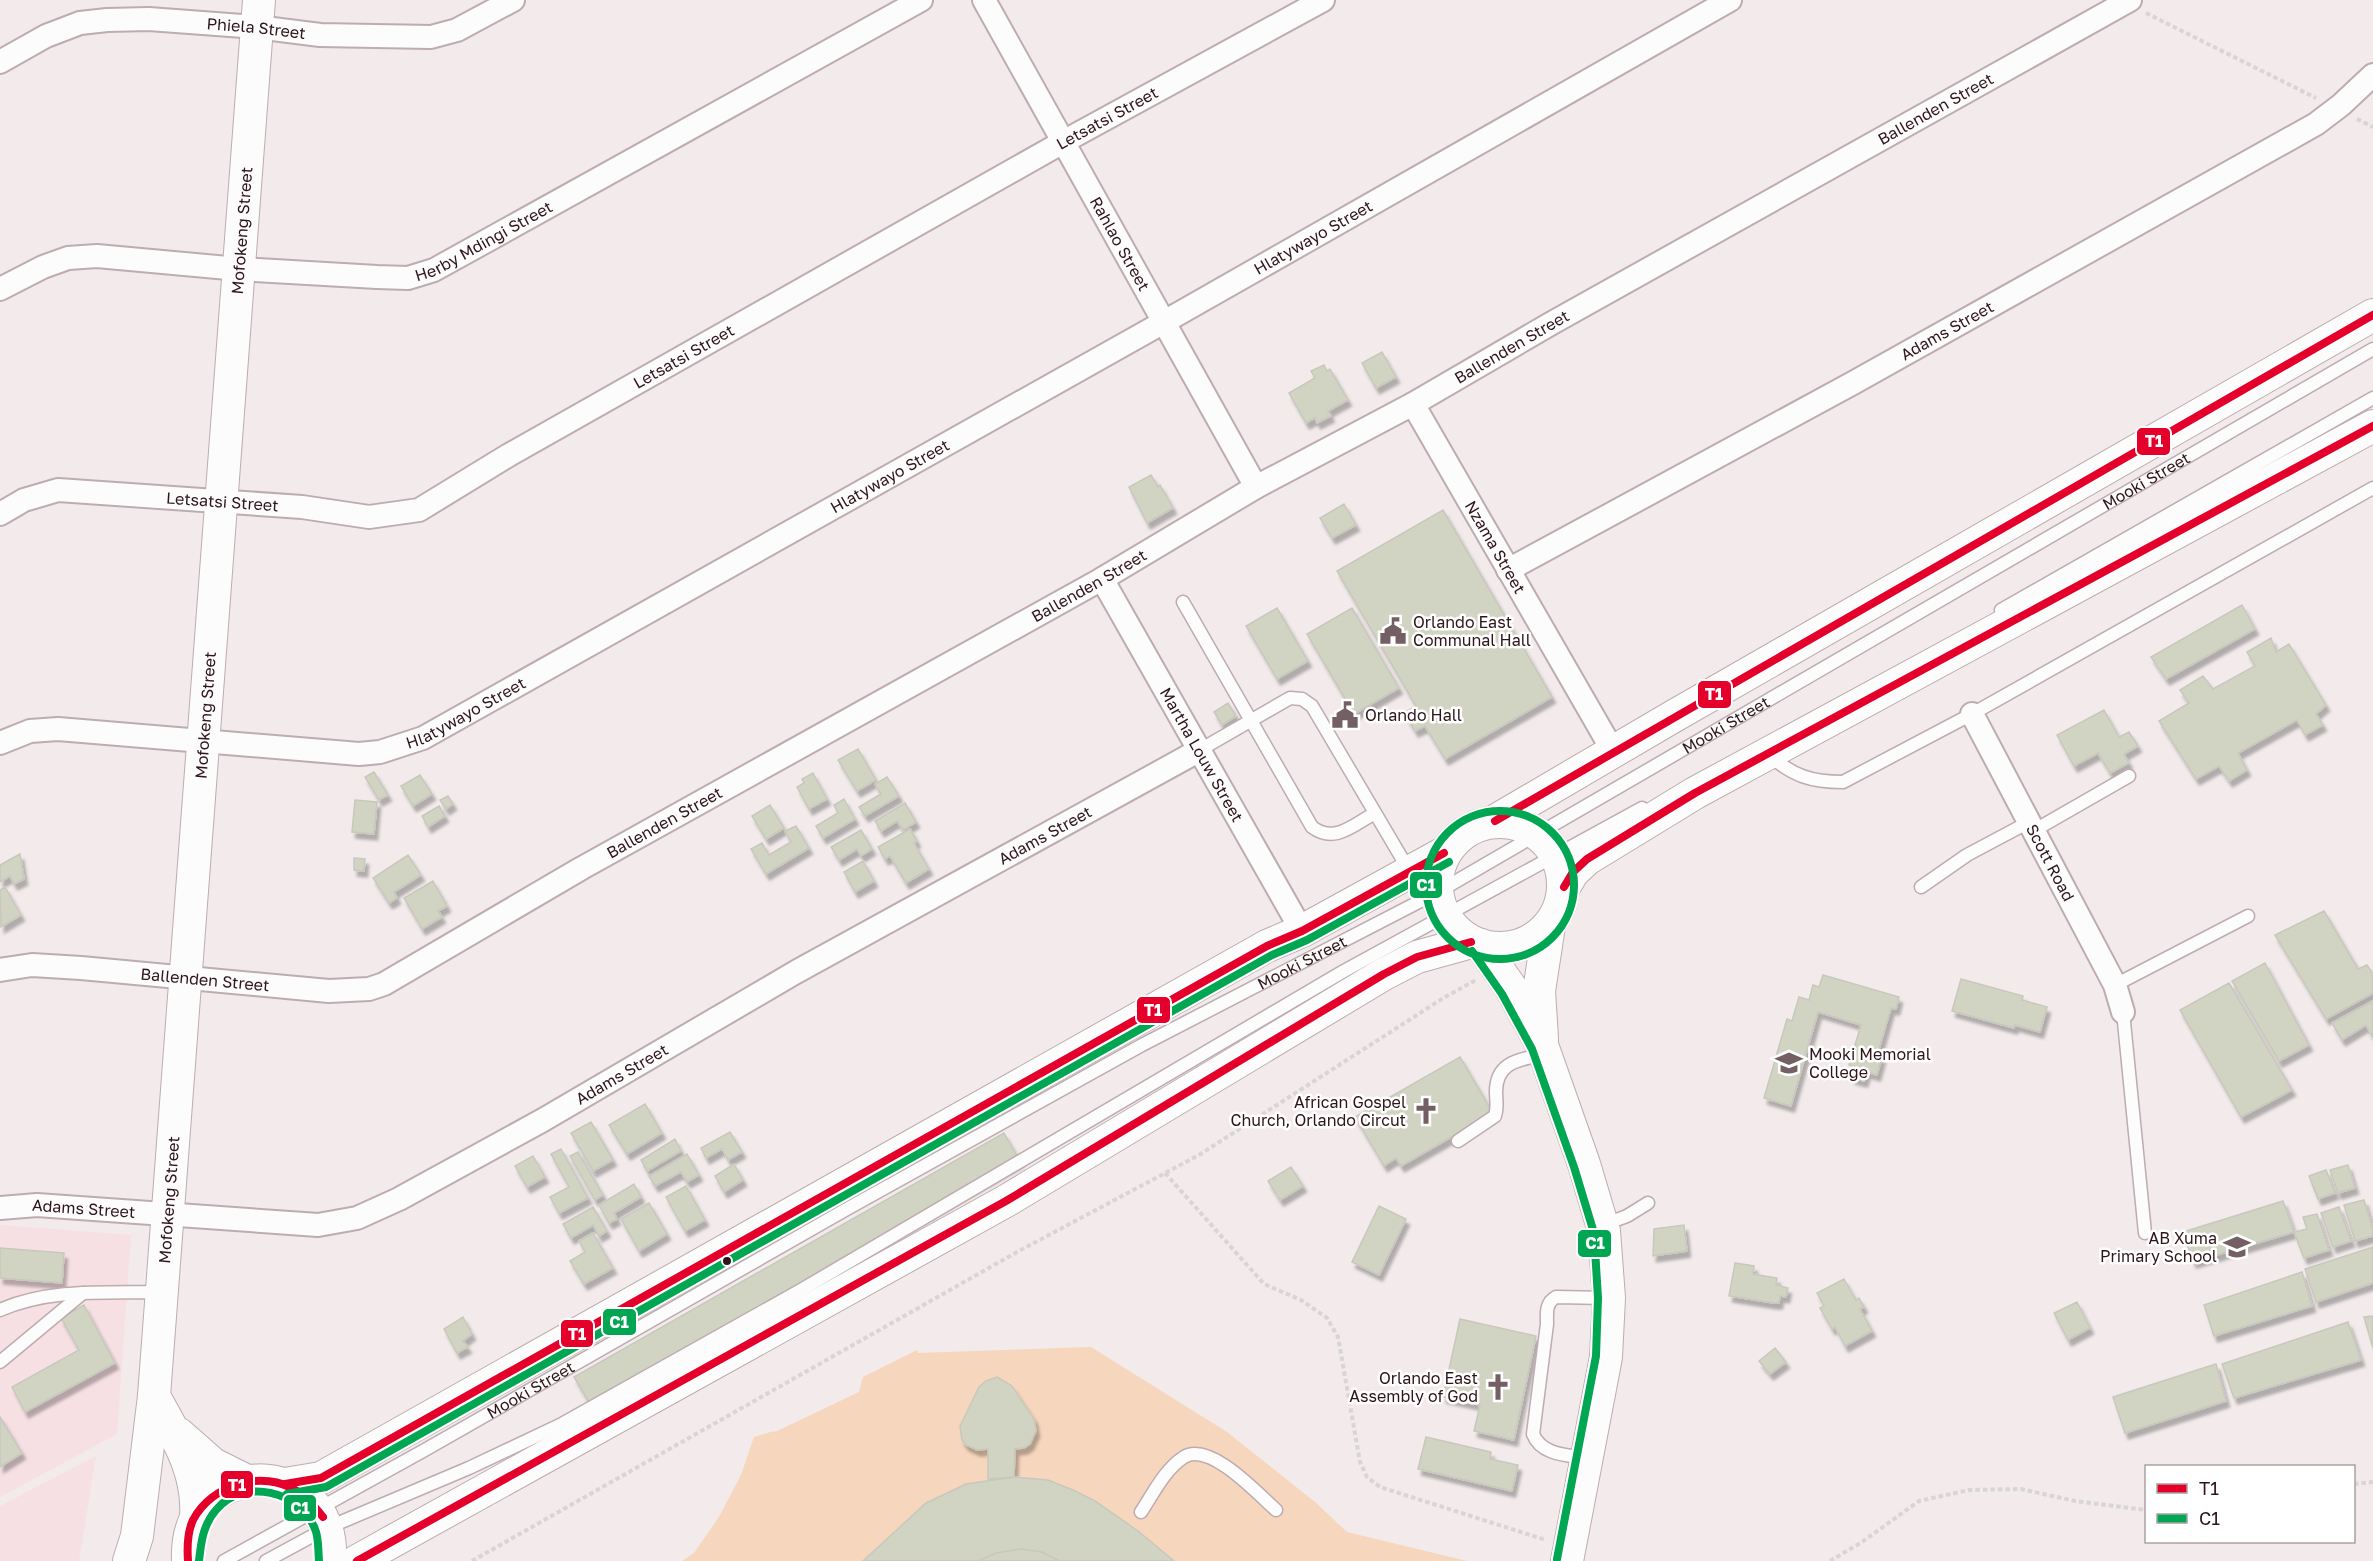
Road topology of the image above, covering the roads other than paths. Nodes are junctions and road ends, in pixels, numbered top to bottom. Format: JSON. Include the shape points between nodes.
{"nodes":[{"id":1,"x":513,"y":0,"type":"edge"},
{"id":2,"x":921,"y":0,"type":"edge"},
{"id":3,"x":984,"y":0,"type":"edge"},
{"id":4,"x":1323,"y":0,"type":"edge"},
{"id":5,"x":1730,"y":0,"type":"edge"},
{"id":6,"x":2128,"y":1,"type":"edge"},
{"id":7,"x":258,"y":13,"type":"edge"},
{"id":8,"x":0,"y":62,"type":"edge"},
{"id":9,"x":2373,"y":75,"type":"edge"},
{"id":10,"x":1063,"y":142,"type":"junction"},
{"id":11,"x":239,"y":269,"type":"junction"},
{"id":12,"x":0,"y":289,"type":"edge"},
{"id":13,"x":2373,"y":315,"type":"edge"},
{"id":14,"x":1164,"y":322,"type":"junction"},
{"id":15,"x":2373,"y":349,"type":"edge"},
{"id":16,"x":2373,"y":398,"type":"edge"},
{"id":17,"x":1413,"y":404,"type":"junction"},
{"id":18,"x":2373,"y":426,"type":"edge"},
{"id":19,"x":1256,"y":487,"type":"junction"},
{"id":20,"x":2373,"y":488,"type":"edge"},
{"id":21,"x":221,"y":500,"type":"junction"},
{"id":22,"x":0,"y":514,"type":"edge"},
{"id":23,"x":1508,"y":570,"type":"junction"},
{"id":24,"x":1102,"y":579,"type":"junction"},
{"id":25,"x":1183,"y":602,"type":"dead end"},
{"id":26,"x":1990,"y":616,"type":"dead end"},
{"id":27,"x":1972,"y":714,"type":"junction"},
{"id":28,"x":1251,"y":720,"type":"junction"},
{"id":29,"x":203,"y":741,"type":"junction"},
{"id":30,"x":0,"y":743,"type":"edge"},
{"id":31,"x":1198,"y":751,"type":"junction"},
{"id":32,"x":1613,"y":751,"type":"junction"},
{"id":33,"x":1769,"y":755,"type":"junction"},
{"id":34,"x":2128,"y":776,"type":"dead end"},
{"id":35,"x":1648,"y":804,"type":"dead end"},
{"id":36,"x":1375,"y":813,"type":"junction"},
{"id":37,"x":1495,"y":821,"type":"junction"},
{"id":38,"x":2031,"y":827,"type":"junction"},
{"id":39,"x":1548,"y":845,"type":"junction"},
{"id":40,"x":1444,"y":853,"type":"junction"},
{"id":41,"x":1410,"y":872,"type":"junction"},
{"id":42,"x":1564,"y":887,"type":"junction"},
{"id":43,"x":1921,"y":887,"type":"dead end"},
{"id":44,"x":1441,"y":905,"type":"junction"},
{"id":45,"x":2248,"y":916,"type":"dead end"},
{"id":46,"x":1549,"y":926,"type":"junction"},
{"id":47,"x":1302,"y":931,"type":"junction"},
{"id":48,"x":1476,"y":944,"type":"junction"},
{"id":49,"x":0,"y":970,"type":"edge"},
{"id":50,"x":185,"y":977,"type":"junction"},
{"id":51,"x":2115,"y":985,"type":"junction"},
{"id":52,"x":2123,"y":1012,"type":"joint"},
{"id":53,"x":1544,"y":1049,"type":"junction"},
{"id":54,"x":1458,"y":1141,"type":"dead end"},
{"id":55,"x":1648,"y":1203,"type":"dead end"},
{"id":56,"x":0,"y":1208,"type":"edge"},
{"id":57,"x":167,"y":1214,"type":"junction"},
{"id":58,"x":1602,"y":1226,"type":"junction"},
{"id":59,"x":2145,"y":1233,"type":"dead end"},
{"id":60,"x":161,"y":1292,"type":"junction"},
{"id":61,"x":83,"y":1293,"type":"junction"},
{"id":62,"x":1609,"y":1298,"type":"junction"},
{"id":63,"x":0,"y":1310,"type":"edge"},
{"id":64,"x":0,"y":1362,"type":"edge"},
{"id":65,"x":154,"y":1396,"type":"junction"},
{"id":66,"x":170,"y":1425,"type":"junction"},
{"id":67,"x":1587,"y":1459,"type":"junction"},
{"id":68,"x":245,"y":1480,"type":"junction"},
{"id":69,"x":285,"y":1484,"type":"junction"},
{"id":70,"x":1276,"y":1510,"type":"dead end"},
{"id":71,"x":1141,"y":1512,"type":"dead end"},
{"id":72,"x":323,"y":1519,"type":"junction"},
{"id":73,"x":183,"y":1546,"type":"edge"},
{"id":74,"x":1568,"y":1554,"type":"edge"},
{"id":75,"x":129,"y":1561,"type":"edge"},
{"id":76,"x":224,"y":1561,"type":"edge"},
{"id":77,"x":266,"y":1561,"type":"edge"},
{"id":78,"x":330,"y":1561,"type":"edge"},
{"id":79,"x":357,"y":1561,"type":"edge"}],
"edges":[{"from":1,"to":7,"type":"street","name":"Phiela Street","via":[[457,30],[431,37],[320,35]]},
{"from":2,"to":11,"type":"street","name":"Herby Mdingi Street","via":[[434,270],[408,278]]},
{"from":3,"to":10,"type":"street","name":"Rahlao Street"},
{"from":4,"to":10,"type":"street","name":"Letsatsi Street"},
{"from":5,"to":14,"type":"street","name":"Hlatywayo Street"},
{"from":6,"to":17,"type":"street","name":"Ballenden Street"},
{"from":7,"to":8,"type":"street","name":"Phiela Street","via":[[89,22],[46,36]]},
{"from":7,"to":11,"type":"main road","name":"Mofokeng Street"},
{"from":9,"to":23,"type":"street","name":"Adams Street","via":[[2316,124],[1853,383]]},
{"from":10,"to":14,"type":"street","name":"Rahlao Street"},
{"from":10,"to":21,"type":"street","name":"Letsatsi Street","via":[[509,455],[419,510],[369,517]]},
{"from":11,"to":12,"type":"street","name":"Herby Mdingi Street","via":[[97,256],[68,258]]},
{"from":11,"to":21,"type":"main road","name":"Mofokeng Street"},
{"from":13,"to":32,"type":"main road","name":"Mooki Street"},
{"from":14,"to":19,"type":"street","name":"Rahlao Street"},
{"from":14,"to":29,"type":"street","name":"Hlatywayo Street","via":[[423,738],[380,752],[358,754]]},
{"from":15,"to":39,"type":"lane","name":"Mooki Street"},
{"from":16,"to":26,"type":"lane"},
{"from":17,"to":19,"type":"street","name":"Ballenden Street"},
{"from":17,"to":23,"type":"street","name":"Nzama Street"},
{"from":18,"to":33,"type":"main road"},
{"from":19,"to":24,"type":"street","name":"Ballenden Street"},
{"from":20,"to":27,"type":"lane"},
{"from":21,"to":22,"type":"street","name":"Letsatsi Street","via":[[58,490],[24,500]]},
{"from":21,"to":29,"type":"main road","name":"Mofokeng Street"},
{"from":23,"to":32,"type":"street","name":"Nzama Street"},
{"from":24,"to":31,"type":"street","name":"Martha Louw Street"},
{"from":24,"to":50,"type":"street","name":"Ballenden Street","via":[[592,862],[384,984],[369,989],[329,991]]},
{"from":25,"to":28,"type":"lane"},
{"from":27,"to":33,"type":"lane","via":[[1843,782],[1820,782],[1796,775]]},
{"from":27,"to":38,"type":"street","name":"Scott Road"},
{"from":28,"to":31,"type":"lane"},
{"from":28,"to":36,"type":"lane","via":[[1290,698],[1307,702]]},
{"from":28,"to":36,"type":"lane","via":[[1312,827],[1322,835],[1332,836]]},
{"from":29,"to":30,"type":"street","name":"Hlatywayo Street","via":[[58,729],[30,731]]},
{"from":29,"to":50,"type":"main road","name":"Mofokeng Street"},
{"from":31,"to":47,"type":"street","name":"Martha Louw Street"},
{"from":31,"to":57,"type":"street","name":"Adams Street","via":[[796,972],[532,1126],[357,1218],[318,1224]]},
{"from":32,"to":37,"type":"main road","name":"Mooki Street"},
{"from":33,"to":42,"type":"main road","via":[[1695,793],[1587,859]]},
{"from":34,"to":38,"type":"lane"},
{"from":35,"to":39,"type":"lane","name":"Mooki Street"},
{"from":36,"to":41,"type":"lane"},
{"from":37,"to":39,"type":"main road","via":[[1526,826]]},
{"from":37,"to":40,"type":"main road","via":[[1458,837]]},
{"from":38,"to":43,"type":"lane","via":[[1968,855]]},
{"from":38,"to":51,"type":"street","name":"Scott Road"},
{"from":39,"to":42,"type":"main road","via":[[1562,871]]},
{"from":39,"to":44,"type":"lane","name":"Mooki Street"},
{"from":39,"to":44,"type":"lane","name":"Mooki Street"},
{"from":40,"to":41,"type":"main road","name":"Mooki Street"},
{"from":40,"to":44,"type":"main road","via":[[1437,872]]},
{"from":41,"to":47,"type":"main road","name":"Mooki Street"},
{"from":42,"to":46,"type":"main road","via":[[1560,907]]},
{"from":44,"to":48,"type":"main road","via":[[1456,931]]},
{"from":44,"to":72,"type":"lane","name":"Mooki Street","via":[[1142,1045],[526,1393]]},
{"from":44,"to":72,"type":"lane","name":"Mooki Street","via":[[1344,971],[801,1290],[560,1425],[469,1468]]},
{"from":45,"to":51,"type":"lane"},
{"from":46,"to":48,"type":"main road","via":[[1518,946],[1499,949]]},
{"from":46,"to":53,"type":"main road","via":[[1539,991]]},
{"from":47,"to":69,"type":"main road","name":"Mooki Street","via":[[1267,946],[321,1478]]},
{"from":48,"to":53,"type":"main road","via":[[1511,988]]},
{"from":48,"to":79,"type":"main road","via":[[1417,957],[1384,974],[1005,1201]]},
{"from":49,"to":50,"type":"street","name":"Ballenden Street","via":[[32,965]]},
{"from":50,"to":57,"type":"main road","name":"Mofokeng Street"},
{"from":51,"to":52,"type":"street","name":"Scott Road"},
{"from":52,"to":59,"type":"lane"},
{"from":53,"to":54,"type":"lane","via":[[1507,1064],[1498,1076],[1495,1116]]},
{"from":53,"to":58,"type":"main road"},
{"from":55,"to":58,"type":"lane"},
{"from":56,"to":57,"type":"street","name":"Adams Street","via":[[38,1205]]},
{"from":57,"to":60,"type":"main road","name":"Mofokeng Street"},
{"from":58,"to":62,"type":"main road"},
{"from":60,"to":61,"type":"lane"},
{"from":60,"to":65,"type":"main road","name":"Mofokeng Street"},
{"from":61,"to":63,"type":"lane","via":[[40,1296]]},
{"from":61,"to":64,"type":"lane"},
{"from":62,"to":67,"type":"main road","via":[[1606,1358]]},
{"from":62,"to":67,"type":"lane","via":[[1556,1297],[1547,1309],[1533,1434],[1546,1450]]},
{"from":65,"to":66,"type":"main road"},
{"from":65,"to":75,"type":"main road","name":"Mofokeng Street","via":[[137,1536]]},
{"from":66,"to":68,"type":"main road","via":[[213,1464]]},
{"from":66,"to":73,"type":"main road","via":[[189,1463],[197,1495]]},
{"from":67,"to":74,"type":"main road"},
{"from":68,"to":69,"type":"main road","via":[[266,1479]]},
{"from":68,"to":73,"type":"main road","via":[[217,1493]]},
{"from":69,"to":72,"type":"main road","via":[[303,1494]]},
{"from":70,"to":71,"type":"lane","via":[[1219,1462],[1192,1453],[1168,1472]]},
{"from":72,"to":76,"type":"lane","name":"Mooki Street"},
{"from":72,"to":77,"type":"lane","name":"Mooki Street"},
{"from":72,"to":78,"type":"main road","via":[[331,1546]]}]}
